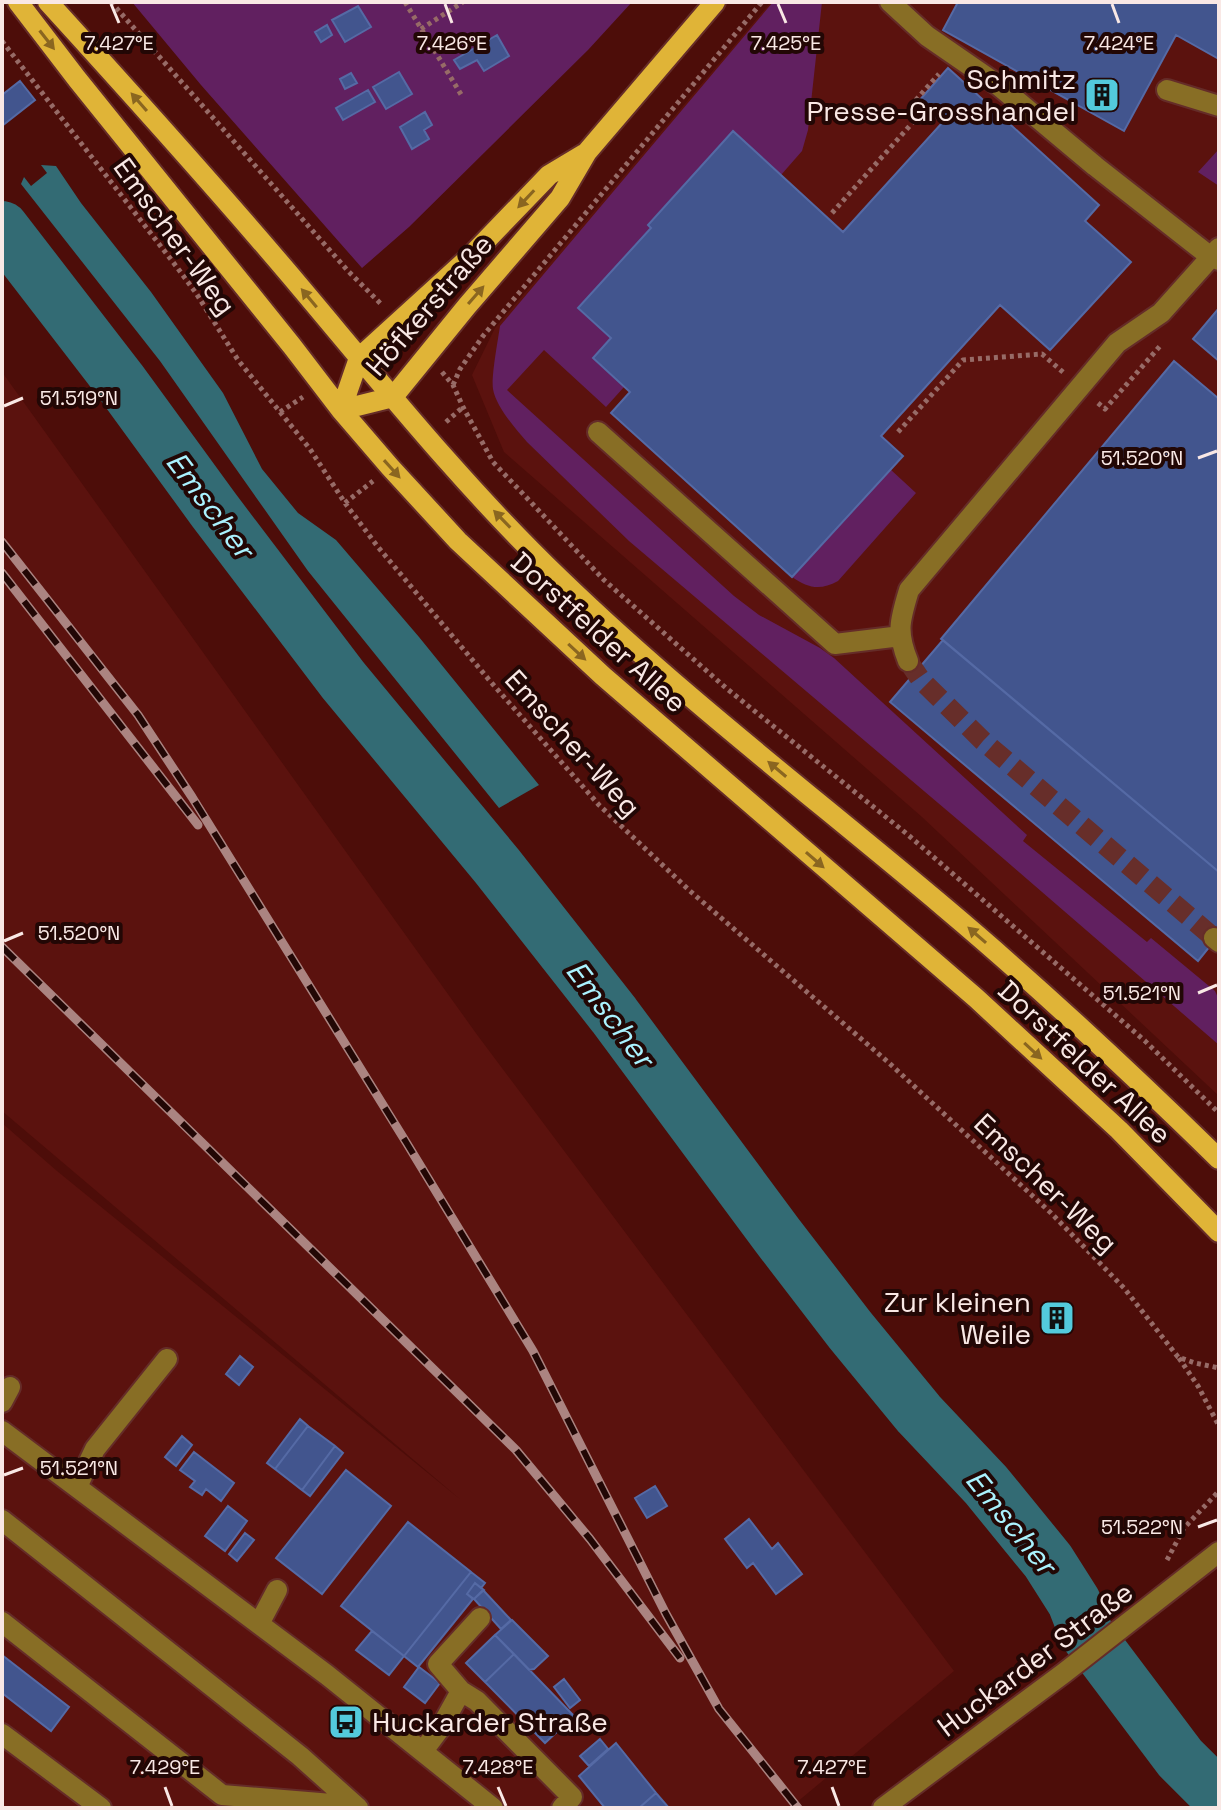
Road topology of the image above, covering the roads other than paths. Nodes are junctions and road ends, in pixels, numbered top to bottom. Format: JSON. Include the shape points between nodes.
{"nodes":[{"id":1,"x":18,"y":2,"type":"edge"},
{"id":2,"x":48,"y":2,"type":"edge"},
{"id":3,"x":715,"y":2,"type":"edge"},
{"id":4,"x":890,"y":2,"type":"edge"},
{"id":5,"x":1167,"y":90,"type":"dead end"},
{"id":6,"x":1219,"y":106,"type":"edge"},
{"id":7,"x":587,"y":152,"type":"junction"},
{"id":8,"x":1216,"y":255,"type":"edge"},
{"id":9,"x":359,"y":358,"type":"junction"},
{"id":10,"x":393,"y":397,"type":"junction"},
{"id":11,"x":341,"y":410,"type":"junction"},
{"id":12,"x":598,"y":432,"type":"dead end"},
{"id":13,"x":901,"y":636,"type":"junction"},
{"id":14,"x":908,"y":661,"type":"tunnel mouth"},
{"id":15,"x":1219,"y":1159,"type":"edge"},
{"id":16,"x":1219,"y":1232,"type":"edge"},
{"id":17,"x":167,"y":1359,"type":"dead end"},
{"id":18,"x":2,"y":1431,"type":"edge"},
{"id":19,"x":77,"y":1487,"type":"junction"},
{"id":20,"x":2,"y":1520,"type":"edge"},
{"id":21,"x":1219,"y":1552,"type":"edge"},
{"id":22,"x":277,"y":1590,"type":"dead end"},
{"id":23,"x":480,"y":1618,"type":"dead end"},
{"id":24,"x":2,"y":1622,"type":"edge"},
{"id":25,"x":259,"y":1624,"type":"junction"},
{"id":26,"x":461,"y":1691,"type":"junction"},
{"id":27,"x":2,"y":1734,"type":"edge"},
{"id":28,"x":423,"y":1751,"type":"junction"},
{"id":29,"x":357,"y":1807,"type":"edge"},
{"id":30,"x":101,"y":1808,"type":"edge"},
{"id":31,"x":493,"y":1808,"type":"edge"},
{"id":32,"x":562,"y":1808,"type":"edge"},
{"id":33,"x":883,"y":1808,"type":"edge"}],
"edges":[{"from":1,"to":11,"type":"main road","name":"Dorstfelder Allee","one_way":true},
{"from":9,"to":2,"type":"main road","name":"Dorstfelder Allee","one_way":true},
{"from":3,"to":7,"type":"main road","name":"Höfkerstraße"},
{"from":4,"to":8,"type":"street","via":[[927,36]]},
{"from":5,"to":6,"type":"street"},
{"from":7,"to":9,"type":"main road","name":"Höfkerstraße","one_way":true,"via":[[549,175],[472,255]]},
{"from":10,"to":7,"type":"main road","name":"Höfkerstraße","one_way":true,"via":[[560,198]]},
{"from":8,"to":13,"type":"street","via":[[1161,313],[1117,343],[909,590]]},
{"from":9,"to":10,"type":"main road","name":"Dorstfelder Allee"},
{"from":9,"to":11,"type":"main road","name":"Höfkerstraße"},
{"from":10,"to":11,"type":"main road","name":"Höfkerstraße"},
{"from":15,"to":10,"type":"main road","name":"Dorstfelder Allee","one_way":true,"via":[[1040,990],[627,643],[484,501]]},
{"from":11,"to":16,"type":"main road","name":"Dorstfelder Allee","one_way":true,"via":[[458,541],[615,687],[976,998],[1119,1130]]},
{"from":12,"to":13,"type":"street","via":[[835,644]]},
{"from":13,"to":14,"type":"street"},
{"from":17,"to":19,"type":"street","via":[[95,1449]]},
{"from":18,"to":19,"type":"street"},
{"from":19,"to":25,"type":"street"},
{"from":20,"to":29,"type":"street"},
{"from":21,"to":33,"type":"street","name":"Huckarder Straße"},
{"from":22,"to":25,"type":"street"},
{"from":23,"to":26,"type":"street","via":[[438,1664]]},
{"from":24,"to":29,"type":"street","via":[[222,1795]]},
{"from":25,"to":28,"type":"street"},
{"from":26,"to":28,"type":"street"},
{"from":26,"to":32,"type":"street","via":[[572,1797]]},
{"from":27,"to":30,"type":"street"},
{"from":28,"to":31,"type":"street"}]}
